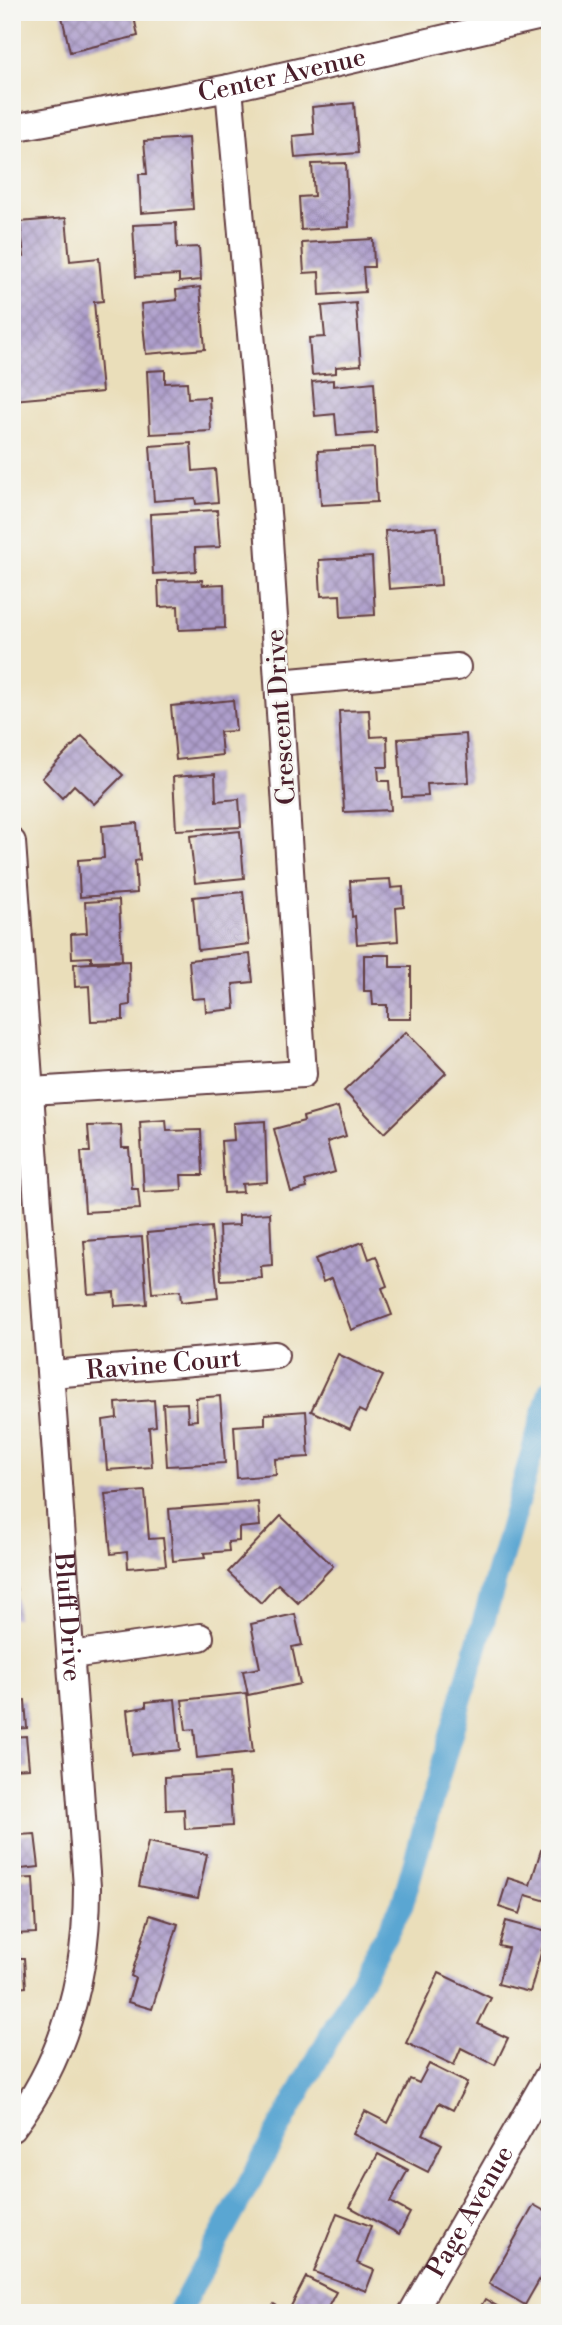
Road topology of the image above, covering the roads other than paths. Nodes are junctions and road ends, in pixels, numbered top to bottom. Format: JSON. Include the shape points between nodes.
{"nodes":[{"id":1,"x":550,"y":14,"type":"edge"},
{"id":2,"x":229,"y":88,"type":"junction"},
{"id":3,"x":12,"y":128,"type":"edge"},
{"id":4,"x":457,"y":667,"type":"dead end"},
{"id":5,"x":279,"y":682,"type":"junction"},
{"id":6,"x":12,"y":842,"type":"edge"},
{"id":7,"x":31,"y":1091,"type":"junction"},
{"id":8,"x":275,"y":1355,"type":"dead end"},
{"id":9,"x":52,"y":1374,"type":"junction"},
{"id":10,"x":200,"y":1637,"type":"dead end"},
{"id":11,"x":71,"y":1654,"type":"junction"},
{"id":12,"x":550,"y":2073,"type":"edge"},
{"id":13,"x":12,"y":2128,"type":"edge"},
{"id":14,"x":412,"y":2313,"type":"edge"}],
"edges":[{"from":1,"to":2,"type":"street","name":"Center Avenue"},
{"from":2,"to":3,"type":"street","name":"Center Avenue"},
{"from":2,"to":5,"type":"street","name":"Crescent Drive"},
{"from":4,"to":5,"type":"street"},
{"from":5,"to":7,"type":"street","name":"Crescent Drive","via":[[303,1074]]},
{"from":6,"to":7,"type":"street","name":"Bluff Drive"},
{"from":7,"to":9,"type":"street","name":"Bluff Drive"},
{"from":8,"to":9,"type":"street","name":"Ravine Court"},
{"from":9,"to":11,"type":"street","name":"Bluff Drive"},
{"from":10,"to":11,"type":"street"},
{"from":11,"to":13,"type":"street","name":"Bluff Drive","via":[[87,1887],[83,1965],[62,2038],[43,2081]]},
{"from":12,"to":14,"type":"street","name":"Page Avenue"}]}
